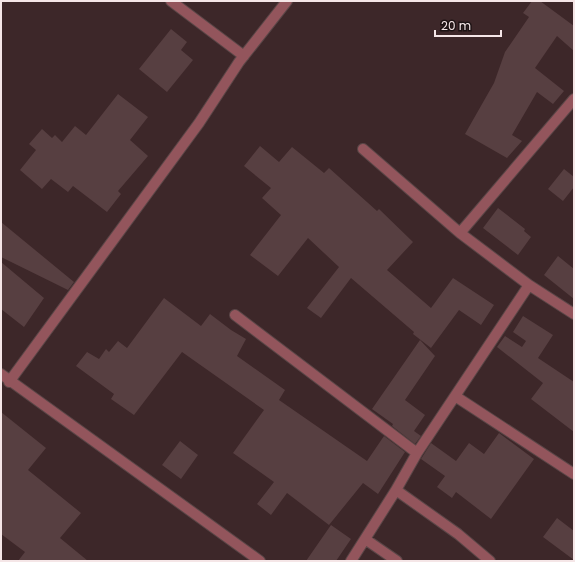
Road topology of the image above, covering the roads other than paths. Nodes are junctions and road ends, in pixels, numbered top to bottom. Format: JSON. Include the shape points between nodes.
{"nodes":[{"id":1,"x":171,"y":1,"type":"edge"},
{"id":2,"x":287,"y":1,"type":"edge"},
{"id":3,"x":244,"y":56,"type":"junction"},
{"id":4,"x":574,"y":99,"type":"edge"},
{"id":5,"x":363,"y":149,"type":"dead end"},
{"id":6,"x":460,"y":233,"type":"junction"},
{"id":7,"x":529,"y":285,"type":"junction"},
{"id":8,"x":574,"y":314,"type":"edge"},
{"id":9,"x":235,"y":315,"type":"dead end"},
{"id":10,"x":1,"y":374,"type":"edge"},
{"id":11,"x":10,"y":382,"type":"junction"},
{"id":12,"x":455,"y":396,"type":"junction"},
{"id":13,"x":417,"y":453,"type":"junction"},
{"id":14,"x":574,"y":474,"type":"edge"},
{"id":15,"x":396,"y":490,"type":"junction"},
{"id":16,"x":365,"y":539,"type":"junction"},
{"id":17,"x":260,"y":561,"type":"edge"},
{"id":18,"x":351,"y":561,"type":"edge"},
{"id":19,"x":397,"y":561,"type":"edge"},
{"id":20,"x":490,"y":561,"type":"edge"}],
"edges":[{"from":1,"to":3,"type":"street"},
{"from":2,"to":3,"type":"street"},
{"from":3,"to":11,"type":"street","via":[[199,123]]},
{"from":4,"to":6,"type":"street"},
{"from":5,"to":6,"type":"street"},
{"from":6,"to":7,"type":"street"},
{"from":7,"to":8,"type":"street"},
{"from":7,"to":12,"type":"street"},
{"from":9,"to":13,"type":"street"},
{"from":10,"to":11,"type":"street"},
{"from":11,"to":17,"type":"street"},
{"from":12,"to":13,"type":"street"},
{"from":12,"to":14,"type":"street"},
{"from":13,"to":15,"type":"street"},
{"from":15,"to":16,"type":"street"},
{"from":15,"to":20,"type":"street","via":[[458,534]]},
{"from":16,"to":18,"type":"street"},
{"from":16,"to":19,"type":"street"}]}
